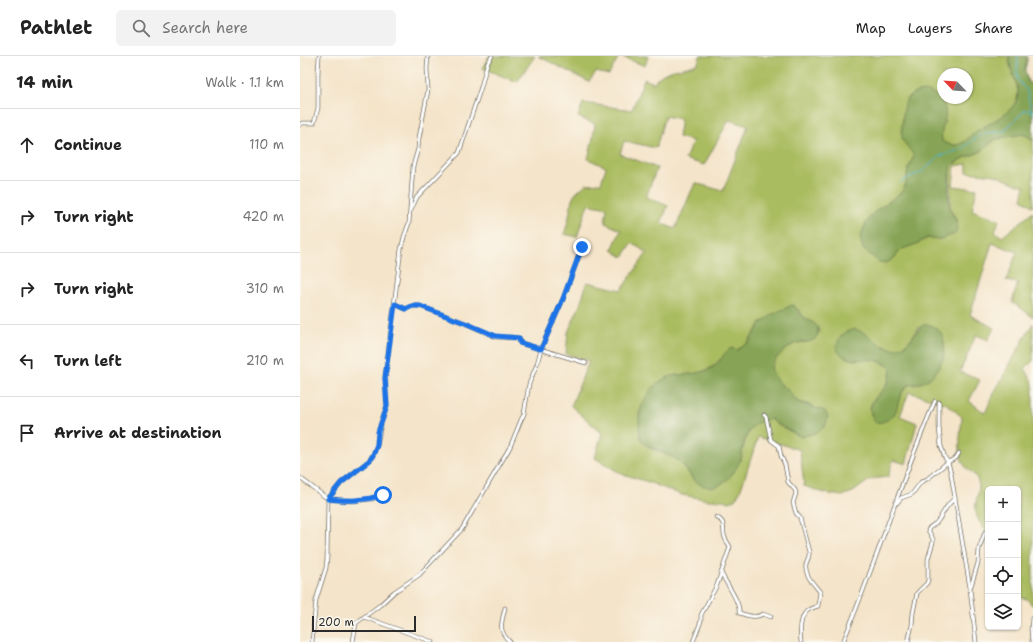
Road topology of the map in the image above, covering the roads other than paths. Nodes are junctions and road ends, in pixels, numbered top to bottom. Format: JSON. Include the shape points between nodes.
{"nodes":[{"id":1,"x":319,"y":56,"type":"edge"},
{"id":2,"x":428,"y":56,"type":"edge"},
{"id":3,"x":492,"y":56,"type":"edge"},
{"id":4,"x":300,"y":125,"type":"edge"},
{"id":5,"x":410,"y":212,"type":"junction"},
{"id":6,"x":582,"y":247,"type":"dead end"},
{"id":7,"x":395,"y":304,"type":"junction"},
{"id":8,"x":541,"y":349,"type":"junction"},
{"id":9,"x":586,"y":363,"type":"dead end"},
{"id":10,"x":935,"y":401,"type":"dead end"},
{"id":11,"x":940,"y":402,"type":"dead end"},
{"id":12,"x":764,"y":415,"type":"dead end"},
{"id":13,"x":959,"y":453,"type":"dead end"},
{"id":14,"x":948,"y":462,"type":"junction"},
{"id":15,"x":300,"y":478,"type":"edge"},
{"id":16,"x":383,"y":495,"type":"dead end"},
{"id":17,"x":954,"y":498,"type":"junction"},
{"id":18,"x":328,"y":499,"type":"junction"},
{"id":19,"x":896,"y":503,"type":"junction"},
{"id":20,"x":716,"y":517,"type":"dead end"},
{"id":21,"x":985,"y":532,"type":"dead end"},
{"id":22,"x":721,"y":573,"type":"junction"},
{"id":23,"x":970,"y":588,"type":"junction"},
{"id":24,"x":505,"y":608,"type":"dead end"},
{"id":25,"x":771,"y":616,"type":"dead end"},
{"id":26,"x":364,"y":617,"type":"junction"},
{"id":27,"x":1032,"y":618,"type":"dead end"},
{"id":28,"x":312,"y":642,"type":"edge"},
{"id":29,"x":353,"y":642,"type":"edge"},
{"id":30,"x":433,"y":642,"type":"edge"},
{"id":31,"x":510,"y":642,"type":"edge"},
{"id":32,"x":693,"y":642,"type":"edge"},
{"id":33,"x":801,"y":642,"type":"edge"},
{"id":34,"x":843,"y":642,"type":"edge"},
{"id":35,"x":908,"y":642,"type":"edge"},
{"id":36,"x":976,"y":642,"type":"edge"},
{"id":37,"x":1032,"y":642,"type":"edge"}],
"edges":[{"from":1,"to":4,"type":"street","via":[[318,108],[314,123]]},
{"from":2,"to":5,"type":"street","via":[[428,90],[414,166]]},
{"from":3,"to":5,"type":"street","via":[[487,64],[459,153],[417,197]]},
{"from":5,"to":7,"type":"street","via":[[401,249]]},
{"from":6,"to":8,"type":"street"},
{"from":7,"to":8,"type":"street","via":[[406,309],[420,306],[496,336],[519,338],[520,343]]},
{"from":7,"to":18,"type":"street","via":[[385,378],[387,406],[378,432],[377,445],[370,460],[341,483]]},
{"from":8,"to":9,"type":"street"},
{"from":8,"to":26,"type":"street","via":[[529,384],[524,414],[510,447],[462,529],[419,574]]},
{"from":10,"to":19,"type":"street","via":[[904,476]]},
{"from":11,"to":14,"type":"street","via":[[941,446]]},
{"from":12,"to":33,"type":"street","via":[[771,440],[779,446],[788,482],[796,493],[793,503],[800,518],[810,556],[806,566],[808,576],[820,592],[818,606],[806,612],[800,624]]},
{"from":13,"to":14,"type":"street"},
{"from":14,"to":17,"type":"street"},
{"from":14,"to":19,"type":"street","via":[[921,482],[912,494],[900,498]]},
{"from":15,"to":18,"type":"street"},
{"from":16,"to":18,"type":"street","via":[[353,501]]},
{"from":17,"to":23,"type":"street"},
{"from":17,"to":35,"type":"street","via":[[938,521],[928,530],[933,542],[928,559],[928,580],[916,596]]},
{"from":18,"to":28,"type":"street","via":[[326,568],[316,600]]},
{"from":19,"to":34,"type":"street"},
{"from":20,"to":22,"type":"street","via":[[724,523],[724,536],[730,547]]},
{"from":21,"to":23,"type":"street"},
{"from":22,"to":25,"type":"street","via":[[738,603],[739,613]]},
{"from":22,"to":32,"type":"street","via":[[701,615]]},
{"from":23,"to":36,"type":"street"},
{"from":24,"to":31,"type":"street","via":[[501,627]]},
{"from":26,"to":29,"type":"street","via":[[356,623]]},
{"from":26,"to":30,"type":"street"},
{"from":27,"to":37,"type":"street"}]}
